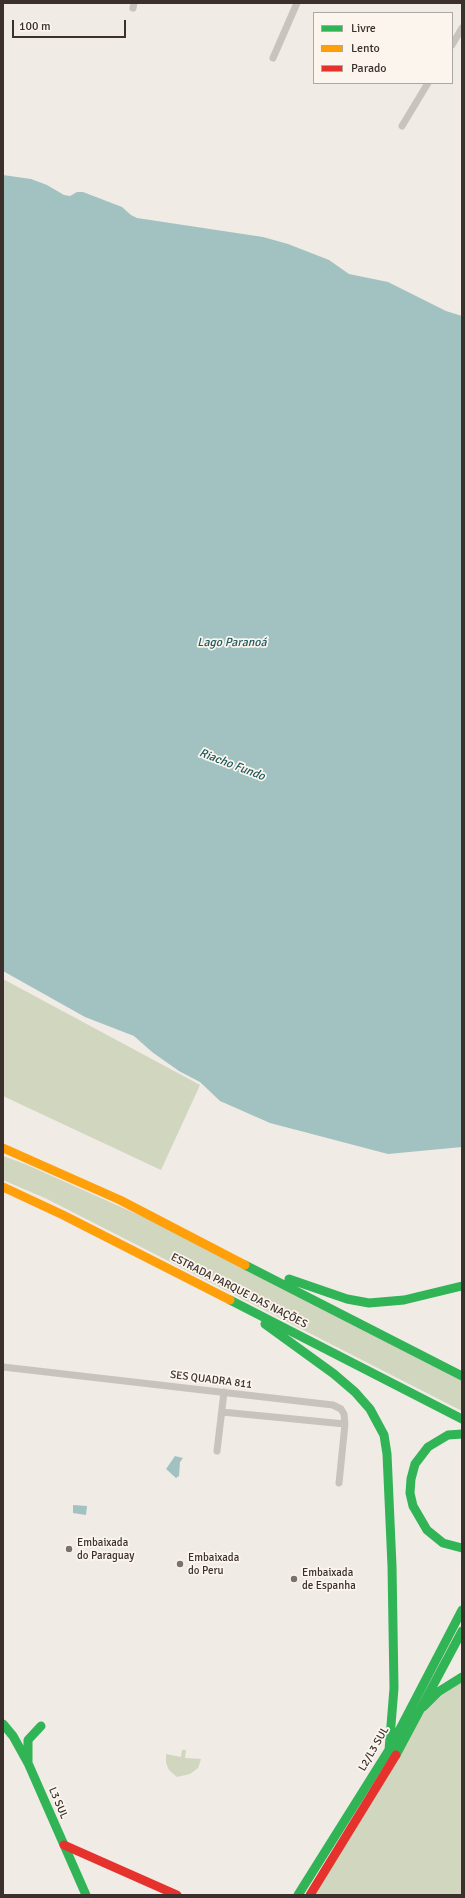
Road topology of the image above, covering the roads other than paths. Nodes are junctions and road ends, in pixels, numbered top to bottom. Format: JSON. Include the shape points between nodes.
{"nodes":[{"id":1,"x":297,"y":3,"type":"edge"},
{"id":2,"x":462,"y":28,"type":"edge"},
{"id":3,"x":453,"y":42,"type":"edge"},
{"id":4,"x":273,"y":58,"type":"dead end"},
{"id":5,"x":427,"y":84,"type":"edge"},
{"id":6,"x":402,"y":126,"type":"dead end"},
{"id":7,"x":3,"y":1148,"type":"edge"},
{"id":8,"x":3,"y":1187,"type":"edge"},
{"id":9,"x":242,"y":1262,"type":"junction"},
{"id":10,"x":462,"y":1286,"type":"edge"},
{"id":11,"x":247,"y":1308,"type":"junction"},
{"id":12,"x":3,"y":1367,"type":"edge"},
{"id":13,"x":462,"y":1376,"type":"edge"},
{"id":14,"x":224,"y":1392,"type":"junction"},
{"id":15,"x":222,"y":1412,"type":"junction"},
{"id":16,"x":462,"y":1419,"type":"edge"},
{"id":17,"x":345,"y":1424,"type":"junction"},
{"id":18,"x":462,"y":1434,"type":"edge"},
{"id":19,"x":217,"y":1452,"type":"dead end"},
{"id":20,"x":339,"y":1483,"type":"dead end"},
{"id":21,"x":462,"y":1548,"type":"edge"},
{"id":22,"x":462,"y":1610,"type":"edge"},
{"id":23,"x":462,"y":1632,"type":"edge"},
{"id":24,"x":462,"y":1677,"type":"edge"},
{"id":25,"x":423,"y":1707,"type":"junction"},
{"id":26,"x":3,"y":1724,"type":"edge"},
{"id":27,"x":41,"y":1726,"type":"dead end"},
{"id":28,"x":389,"y":1750,"type":"junction"},
{"id":29,"x":28,"y":1763,"type":"junction"},
{"id":30,"x":64,"y":1845,"type":"junction"},
{"id":31,"x":86,"y":1895,"type":"edge"},
{"id":32,"x":177,"y":1895,"type":"edge"},
{"id":33,"x":298,"y":1895,"type":"edge"},
{"id":34,"x":310,"y":1895,"type":"edge"}],
"edges":[{"from":1,"to":4,"type":"street"},
{"from":2,"to":3,"type":"street"},
{"from":5,"to":6,"type":"street"},
{"from":7,"to":9,"type":"main road","via":[[120,1200]]},
{"from":8,"to":11,"type":"main road","name":"ESTRADA PARQUE DAS NAÇÕES"},
{"from":9,"to":10,"type":"main road","via":[[324,1291],[370,1303],[404,1300]]},
{"from":9,"to":13,"type":"main road"},
{"from":11,"to":16,"type":"main road","name":"ESTRADA PARQUE DAS NAÇÕES"},
{"from":11,"to":28,"type":"main road","via":[[355,1392],[370,1408],[384,1435],[388,1454],[393,1597],[394,1688]]},
{"from":12,"to":14,"type":"street","name":"SES QUADRA 811"},
{"from":14,"to":15,"type":"street"},
{"from":14,"to":17,"type":"street","name":"SES QUADRA 811","via":[[333,1405],[341,1409]]},
{"from":15,"to":17,"type":"street"},
{"from":15,"to":19,"type":"street"},
{"from":17,"to":20,"type":"street"},
{"from":18,"to":21,"type":"main road","via":[[448,1435],[428,1447],[415,1464],[410,1493],[413,1506],[427,1530],[443,1543]]},
{"from":22,"to":28,"type":"main road","name":"L2/L3 SUL"},
{"from":23,"to":25,"type":"main road","name":"L2/L3 SUL"},
{"from":24,"to":25,"type":"main road","via":[[438,1692]]},
{"from":25,"to":34,"type":"main road","name":"L2/L3 SUL"},
{"from":26,"to":29,"type":"main road","name":"L3 SUL"},
{"from":27,"to":29,"type":"main road","via":[[28,1740]]},
{"from":28,"to":33,"type":"main road","name":"L2/L3 SUL"},
{"from":29,"to":30,"type":"main road","name":"L3 SUL"},
{"from":30,"to":31,"type":"main road","name":"L3 SUL"},
{"from":30,"to":32,"type":"main road"}]}
